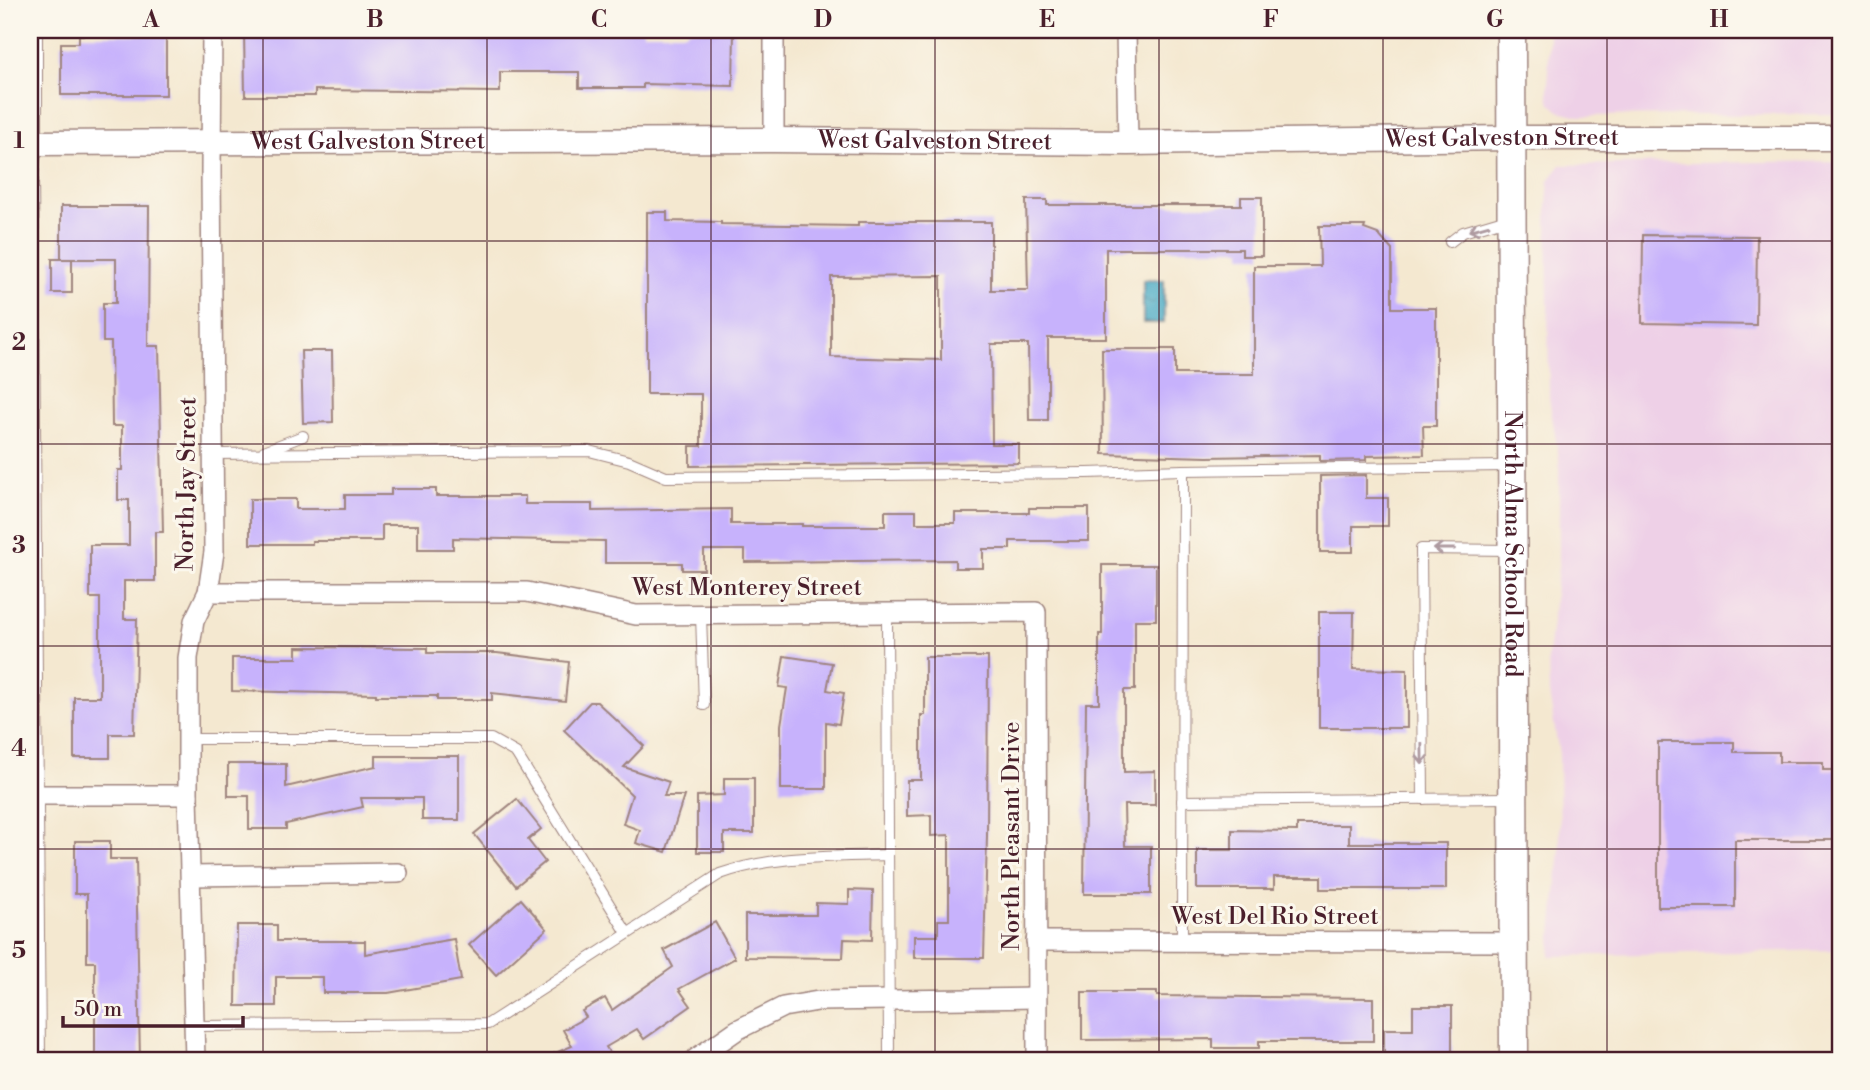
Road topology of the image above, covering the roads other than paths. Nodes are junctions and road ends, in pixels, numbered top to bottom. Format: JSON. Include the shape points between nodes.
{"nodes":[{"id":1,"x":37,"y":30,"type":"edge"},
{"id":2,"x":212,"y":30,"type":"edge"},
{"id":3,"x":775,"y":30,"type":"edge"},
{"id":4,"x":1126,"y":30,"type":"edge"},
{"id":5,"x":1511,"y":30,"type":"edge"},
{"id":6,"x":1511,"y":138,"type":"junction"},
{"id":7,"x":1840,"y":138,"type":"edge"},
{"id":8,"x":775,"y":140,"type":"junction"},
{"id":9,"x":34,"y":143,"type":"edge"},
{"id":10,"x":211,"y":143,"type":"junction"},
{"id":11,"x":1128,"y":143,"type":"junction"},
{"id":12,"x":1511,"y":218,"type":"junction"},
{"id":13,"x":1450,"y":242,"type":"dead end"},
{"id":14,"x":32,"y":318,"type":"edge"},
{"id":15,"x":303,"y":436,"type":"dead end"},
{"id":16,"x":259,"y":453,"type":"junction"},
{"id":17,"x":214,"y":454,"type":"junction"},
{"id":18,"x":1512,"y":466,"type":"junction"},
{"id":19,"x":1183,"y":470,"type":"junction"},
{"id":20,"x":1513,"y":550,"type":"junction"},
{"id":21,"x":208,"y":592,"type":"junction"},
{"id":22,"x":1036,"y":612,"type":"joint"},
{"id":23,"x":887,"y":613,"type":"junction"},
{"id":24,"x":701,"y":615,"type":"junction"},
{"id":25,"x":704,"y":705,"type":"dead end"},
{"id":26,"x":188,"y":740,"type":"junction"},
{"id":27,"x":34,"y":795,"type":"edge"},
{"id":28,"x":188,"y":795,"type":"junction"},
{"id":29,"x":1514,"y":798,"type":"junction"},
{"id":30,"x":1423,"y":799,"type":"junction"},
{"id":31,"x":1182,"y":801,"type":"junction"},
{"id":32,"x":888,"y":855,"type":"junction"},
{"id":33,"x":398,"y":873,"type":"dead end"},
{"id":34,"x":191,"y":876,"type":"junction"},
{"id":35,"x":627,"y":933,"type":"junction"},
{"id":36,"x":1036,"y":941,"type":"junction"},
{"id":37,"x":1182,"y":941,"type":"junction"},
{"id":38,"x":1514,"y":942,"type":"junction"},
{"id":39,"x":1036,"y":998,"type":"junction"},
{"id":40,"x":889,"y":1000,"type":"junction"},
{"id":41,"x":194,"y":1026,"type":"junction"},
{"id":42,"x":40,"y":1060,"type":"edge"},
{"id":43,"x":195,"y":1060,"type":"edge"},
{"id":44,"x":694,"y":1060,"type":"edge"},
{"id":45,"x":889,"y":1060,"type":"edge"},
{"id":46,"x":1037,"y":1060,"type":"edge"},
{"id":47,"x":1514,"y":1060,"type":"edge"}],
"edges":[{"from":1,"to":9,"type":"lane"},
{"from":2,"to":10,"type":"street","name":"North Jay Street"},
{"from":3,"to":8,"type":"street"},
{"from":4,"to":11,"type":"street"},
{"from":5,"to":6,"type":"main road","name":"North Alma School Road"},
{"from":6,"to":7,"type":"street","name":"West Galveston Street"},
{"from":6,"to":11,"type":"street","name":"West Galveston Street"},
{"from":6,"to":12,"type":"main road","name":"North Alma School Road"},
{"from":8,"to":10,"type":"street","name":"West Galveston Street"},
{"from":8,"to":11,"type":"street","name":"West Galveston Street"},
{"from":9,"to":10,"type":"street","name":"West Galveston Street"},
{"from":9,"to":14,"type":"lane"},
{"from":10,"to":17,"type":"street","name":"North Jay Street"},
{"from":12,"to":13,"type":"lane","one_way":true,"via":[[1463,232]]},
{"from":12,"to":18,"type":"main road","name":"North Alma School Road"},
{"from":14,"to":27,"type":"lane"},
{"from":15,"to":16,"type":"lane"},
{"from":16,"to":17,"type":"lane"},
{"from":16,"to":19,"type":"lane","via":[[589,451],[666,477]]},
{"from":17,"to":21,"type":"street","name":"North Jay Street","via":[[214,552]]},
{"from":18,"to":19,"type":"lane"},
{"from":18,"to":20,"type":"main road","name":"North Alma School Road"},
{"from":19,"to":31,"type":"lane"},
{"from":20,"to":29,"type":"main road","name":"North Alma School Road"},
{"from":20,"to":30,"type":"lane","one_way":true,"via":[[1421,549]]},
{"from":21,"to":24,"type":"street","name":"West Monterey Street","via":[[527,592],[636,615]]},
{"from":21,"to":26,"type":"street","name":"North Jay Street","via":[[194,621],[188,658]]},
{"from":22,"to":23,"type":"street","name":"West Monterey Street"},
{"from":22,"to":36,"type":"street","name":"North Pleasant Drive"},
{"from":23,"to":24,"type":"street","name":"West Monterey Street"},
{"from":23,"to":32,"type":"lane"},
{"from":24,"to":25,"type":"lane"},
{"from":26,"to":28,"type":"street","name":"North Jay Street"},
{"from":26,"to":35,"type":"lane","via":[[491,740],[516,753]]},
{"from":27,"to":28,"type":"street"},
{"from":27,"to":42,"type":"lane"},
{"from":28,"to":34,"type":"street","name":"North Jay Street"},
{"from":29,"to":30,"type":"lane"},
{"from":29,"to":38,"type":"main road","name":"North Alma School Road"},
{"from":30,"to":31,"type":"lane"},
{"from":31,"to":37,"type":"lane"},
{"from":32,"to":35,"type":"lane","via":[[749,864],[720,874]]},
{"from":32,"to":40,"type":"lane"},
{"from":33,"to":34,"type":"street"},
{"from":34,"to":41,"type":"street","name":"North Jay Street"},
{"from":35,"to":41,"type":"lane","via":[[488,1024]]},
{"from":36,"to":37,"type":"street","name":"West Del Rio Street"},
{"from":36,"to":39,"type":"street","name":"North Pleasant Drive"},
{"from":37,"to":38,"type":"street","name":"West Del Rio Street"},
{"from":38,"to":47,"type":"main road","name":"North Alma School Road"},
{"from":39,"to":40,"type":"street"},
{"from":39,"to":46,"type":"street","name":"North Pleasant Drive"},
{"from":40,"to":44,"type":"street","via":[[818,1001],[783,1007],[737,1030]]},
{"from":40,"to":45,"type":"lane"},
{"from":41,"to":43,"type":"street","name":"North Jay Street"}]}
